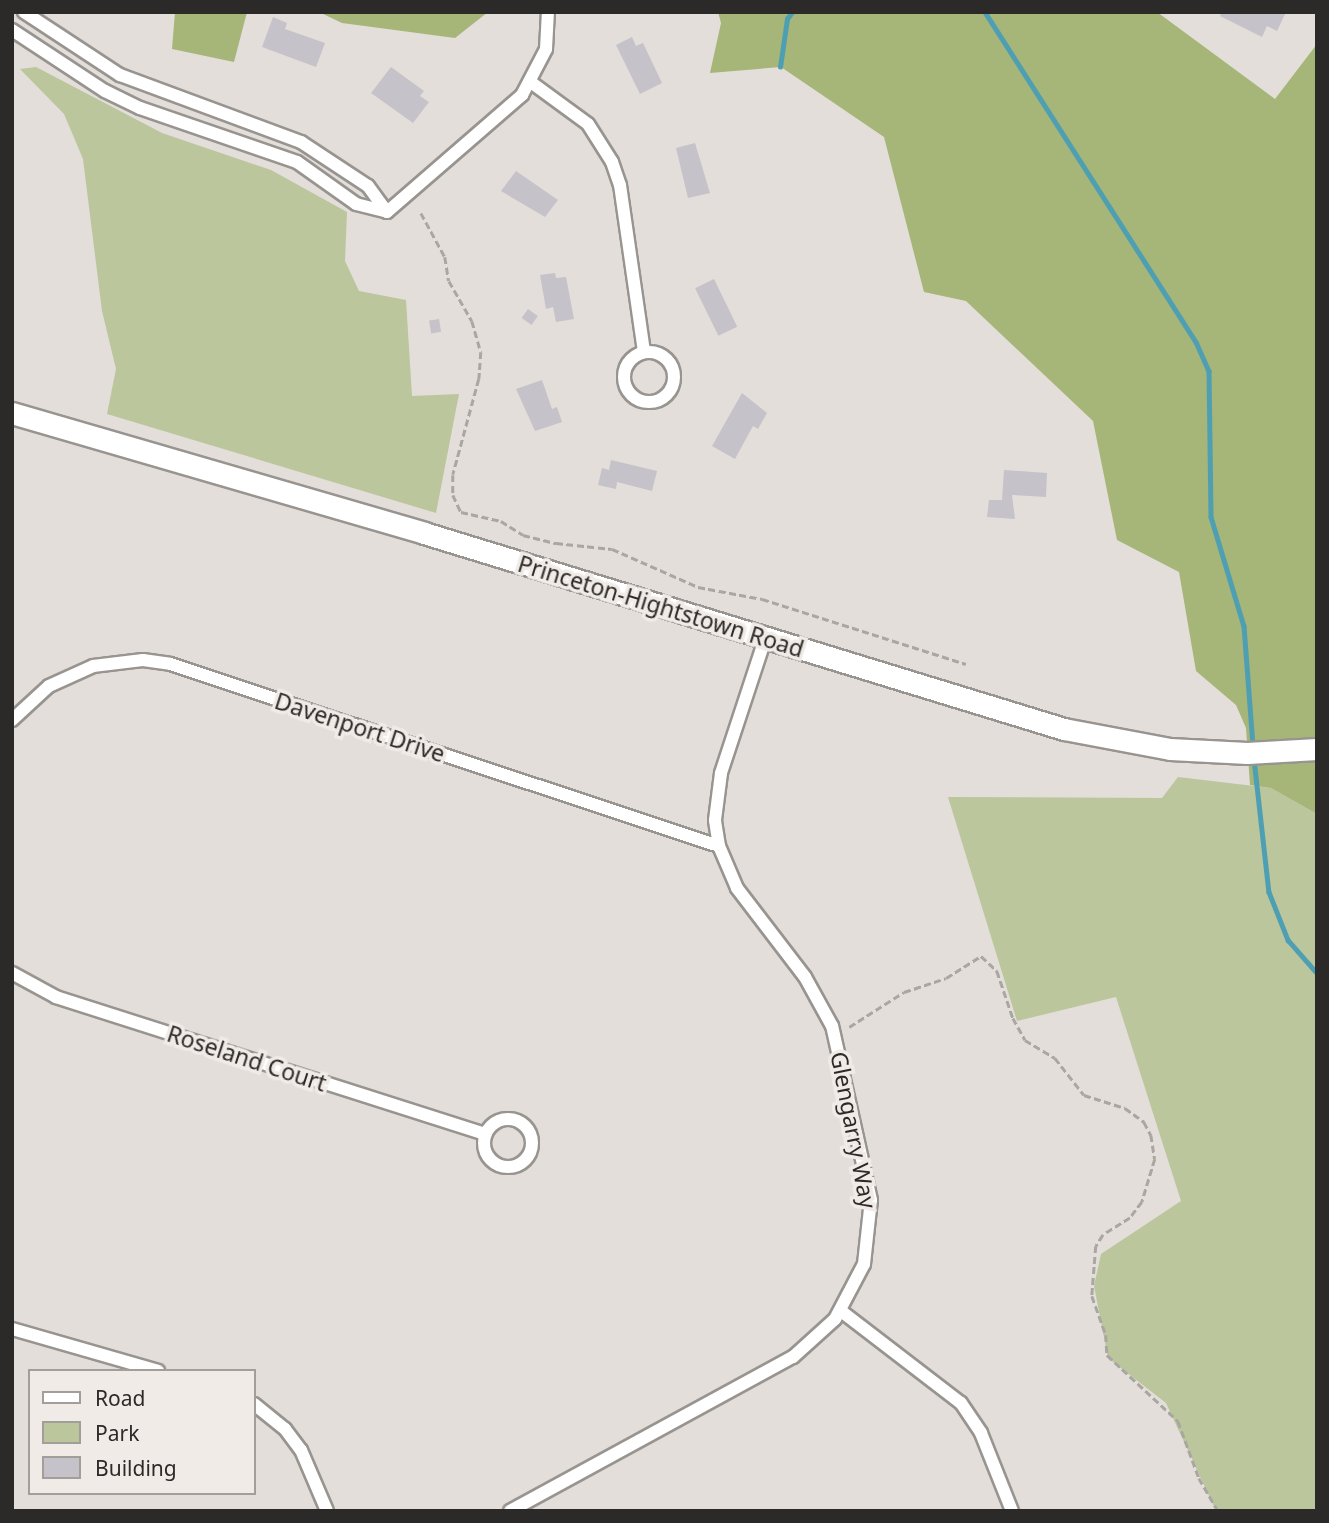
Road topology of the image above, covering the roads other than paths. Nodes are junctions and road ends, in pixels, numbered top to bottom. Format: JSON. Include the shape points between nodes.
{"nodes":[{"id":1,"x":24,"y":12,"type":"edge"},
{"id":2,"x":548,"y":12,"type":"edge"},
{"id":3,"x":12,"y":30,"type":"edge"},
{"id":4,"x":531,"y":83,"type":"junction"},
{"id":5,"x":387,"y":212,"type":"junction"},
{"id":6,"x":644,"y":352,"type":"junction"},
{"id":7,"x":12,"y":413,"type":"edge"},
{"id":8,"x":765,"y":639,"type":"junction"},
{"id":9,"x":12,"y":720,"type":"edge"},
{"id":10,"x":1317,"y":749,"type":"edge"},
{"id":11,"x":719,"y":846,"type":"junction"},
{"id":12,"x":12,"y":973,"type":"edge"},
{"id":13,"x":486,"y":1134,"type":"dead end"},
{"id":14,"x":841,"y":1311,"type":"junction"},
{"id":15,"x":12,"y":1329,"type":"edge"},
{"id":16,"x":151,"y":1369,"type":"edge"},
{"id":17,"x":256,"y":1406,"type":"edge"},
{"id":18,"x":327,"y":1511,"type":"edge"},
{"id":19,"x":510,"y":1511,"type":"edge"},
{"id":20,"x":1012,"y":1511,"type":"edge"}],
"edges":[{"from":1,"to":5,"type":"street","via":[[130,79],[301,142],[359,179]]},
{"from":2,"to":4,"type":"street","via":[[546,49]]},
{"from":3,"to":5,"type":"street","via":[[105,91],[140,108],[296,162],[356,204]]},
{"from":4,"to":5,"type":"street"},
{"from":4,"to":6,"type":"street","via":[[587,124],[612,162],[620,185]]},
{"from":6,"to":6,"type":"street","via":[[627,365],[626,387],[637,399],[659,400],[670,392],[674,371],[661,354]]},
{"from":7,"to":8,"type":"main road","name":"Princeton-Hightstown Road"},
{"from":8,"to":10,"type":"main road","name":"Princeton-Hightstown Road","via":[[1105,739],[1170,750],[1247,753]]},
{"from":8,"to":11,"type":"street","name":"Glengarry Way","via":[[721,773],[715,820]]},
{"from":9,"to":11,"type":"street","name":"Davenport Drive","via":[[49,686],[93,666],[143,660],[170,664]]},
{"from":11,"to":14,"type":"street","name":"Glengarry Way","via":[[737,888],[820,1000],[841,1052],[872,1214],[864,1264]]},
{"from":12,"to":13,"type":"street","name":"Roseland Court","via":[[56,998]]},
{"from":14,"to":19,"type":"street","name":"Glengarry Way","via":[[793,1357]]},
{"from":14,"to":20,"type":"street","via":[[961,1403],[981,1433]]},
{"from":15,"to":16,"type":"street"},
{"from":17,"to":18,"type":"street","via":[[285,1429],[301,1450]]}]}
